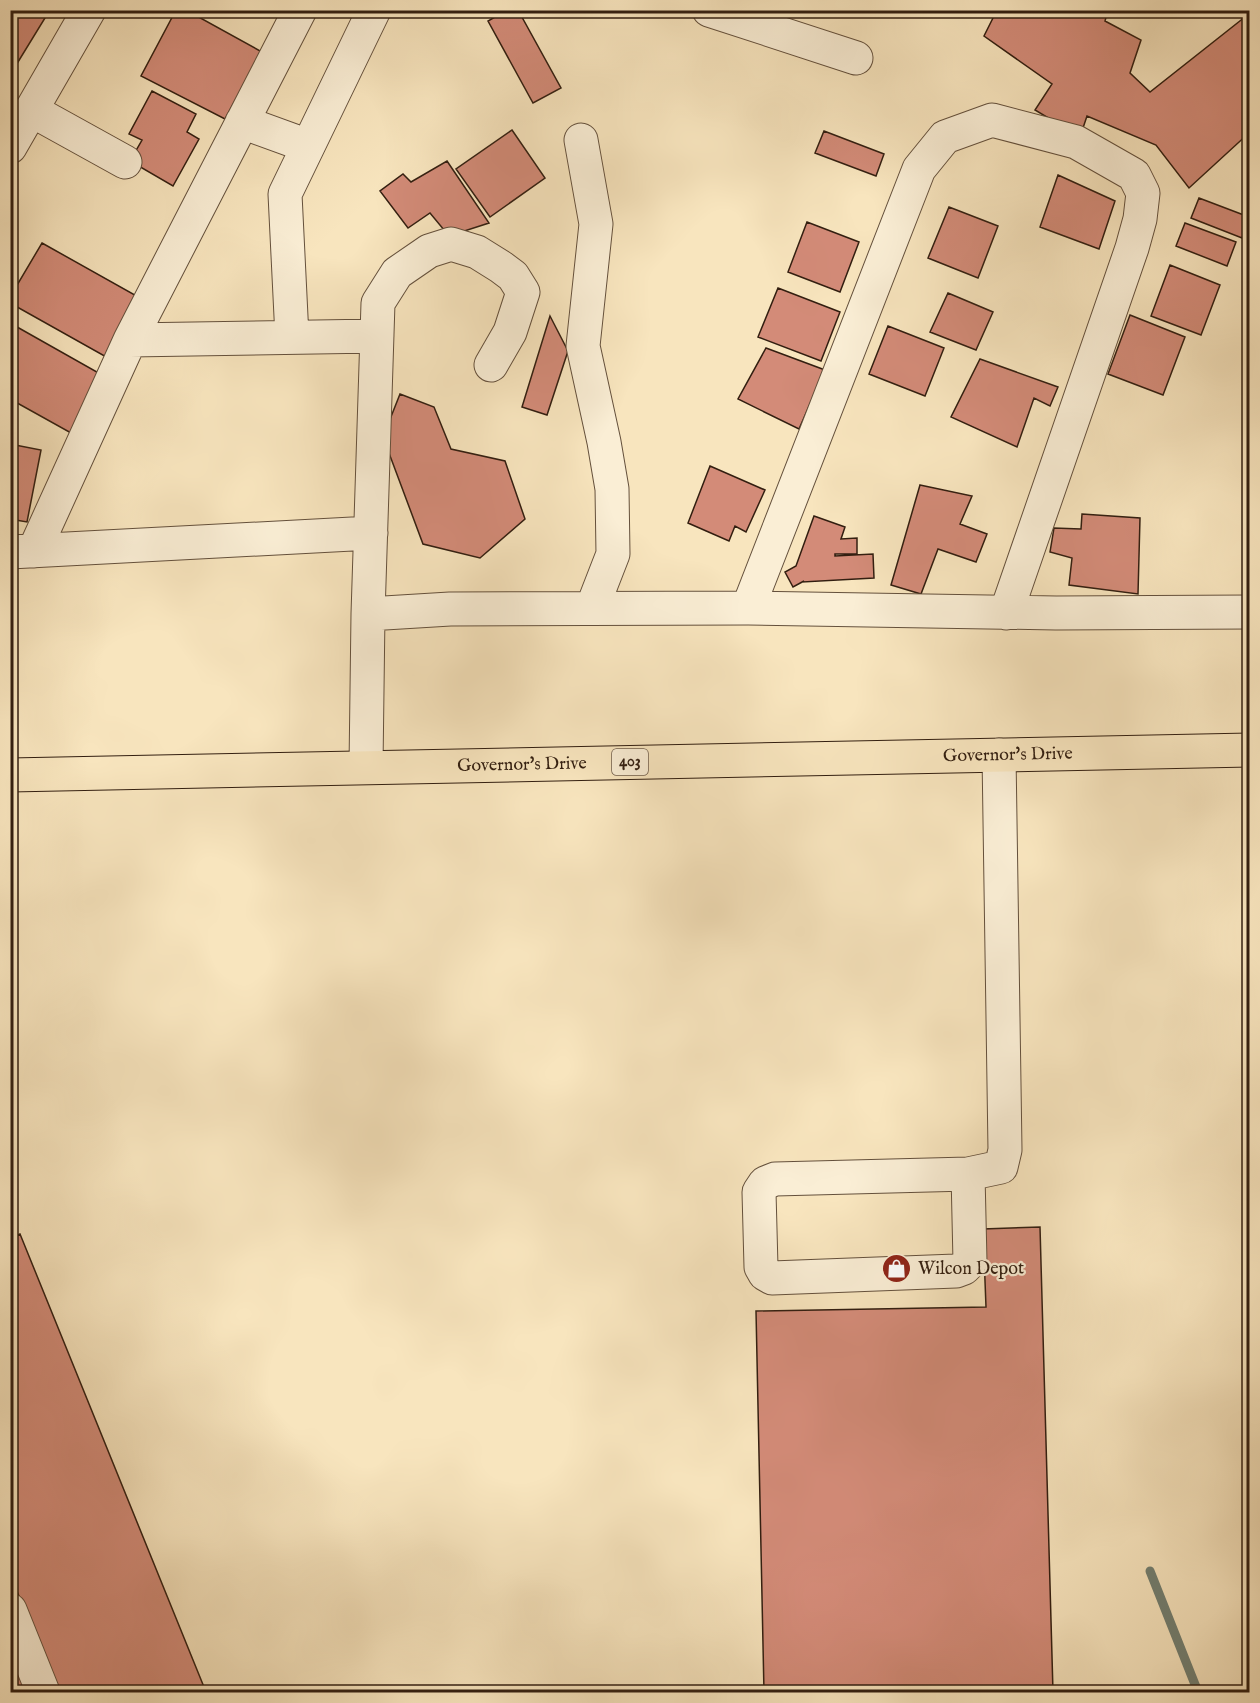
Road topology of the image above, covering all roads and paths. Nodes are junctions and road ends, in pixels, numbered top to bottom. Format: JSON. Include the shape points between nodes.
{"nodes":[{"id":1,"x":89,"y":10,"type":"edge"},
{"id":2,"x":300,"y":10,"type":"edge"},
{"id":3,"x":374,"y":10,"type":"edge"},
{"id":4,"x":709,"y":10,"type":"edge"},
{"id":5,"x":856,"y":58,"type":"dead end"},
{"id":6,"x":32,"y":110,"type":"junction"},
{"id":7,"x":242,"y":122,"type":"junction"},
{"id":8,"x":581,"y":140,"type":"dead end"},
{"id":9,"x":308,"y":146,"type":"junction"},
{"id":10,"x":10,"y":147,"type":"edge"},
{"id":11,"x":125,"y":162,"type":"dead end"},
{"id":12,"x":376,"y":336,"type":"junction"},
{"id":13,"x":292,"y":337,"type":"junction"},
{"id":14,"x":130,"y":340,"type":"junction"},
{"id":15,"x":491,"y":365,"type":"dead end"},
{"id":16,"x":371,"y":533,"type":"junction"},
{"id":17,"x":22,"y":552,"type":"edge"},
{"id":18,"x":592,"y":608,"type":"junction"},
{"id":19,"x":748,"y":608,"type":"junction"},
{"id":20,"x":1250,"y":612,"type":"edge"},
{"id":21,"x":1006,"y":613,"type":"junction"},
{"id":22,"x":368,"y":614,"type":"junction"},
{"id":23,"x":1250,"y":750,"type":"edge"},
{"id":24,"x":999,"y":755,"type":"junction"},
{"id":25,"x":366,"y":767,"type":"junction"},
{"id":26,"x":10,"y":775,"type":"edge"},
{"id":27,"x":968,"y":1174,"type":"junction"},
{"id":28,"x":10,"y":1610,"type":"edge"},
{"id":29,"x":43,"y":1692,"type":"edge"}],
"edges":[{"from":1,"to":6,"type":"street"},
{"from":2,"to":7,"type":"street"},
{"from":3,"to":9,"type":"street"},
{"from":4,"to":5,"type":"street"},
{"from":6,"to":10,"type":"street"},
{"from":6,"to":11,"type":"street"},
{"from":7,"to":9,"type":"street"},
{"from":7,"to":14,"type":"street"},
{"from":8,"to":18,"type":"street","via":[[596,224],[583,346],[612,489],[613,554]]},
{"from":9,"to":13,"type":"street","via":[[285,194]]},
{"from":12,"to":13,"type":"street"},
{"from":12,"to":15,"type":"street","via":[[378,303],[397,273],[429,251],[451,244],[477,252],[501,267],[513,276],[523,292],[510,332]]},
{"from":12,"to":16,"type":"street"},
{"from":13,"to":14,"type":"street"},
{"from":14,"to":17,"type":"street"},
{"from":16,"to":17,"type":"street"},
{"from":16,"to":22,"type":"street"},
{"from":18,"to":19,"type":"street"},
{"from":18,"to":22,"type":"street"},
{"from":19,"to":21,"type":"street"},
{"from":19,"to":21,"type":"street","via":[[919,170],[945,136],[992,120],[1076,142],[1134,175],[1143,193],[1132,248]]},
{"from":20,"to":21,"type":"street"},
{"from":22,"to":25,"type":"street"},
{"from":23,"to":24,"type":"main road","name":"Governor's Drive","number":"403"},
{"from":24,"to":25,"type":"main road","name":"Governor's Drive","number":"403"},
{"from":24,"to":27,"type":"street","via":[[1005,1150],[1001,1167]]},
{"from":25,"to":26,"type":"main road","name":"Governor's Drive","number":"403"},
{"from":27,"to":27,"type":"street","via":[[775,1179],[765,1183],[759,1192],[761,1267],[772,1278],[964,1268],[970,1262]]},
{"from":28,"to":29,"type":"street"}]}
